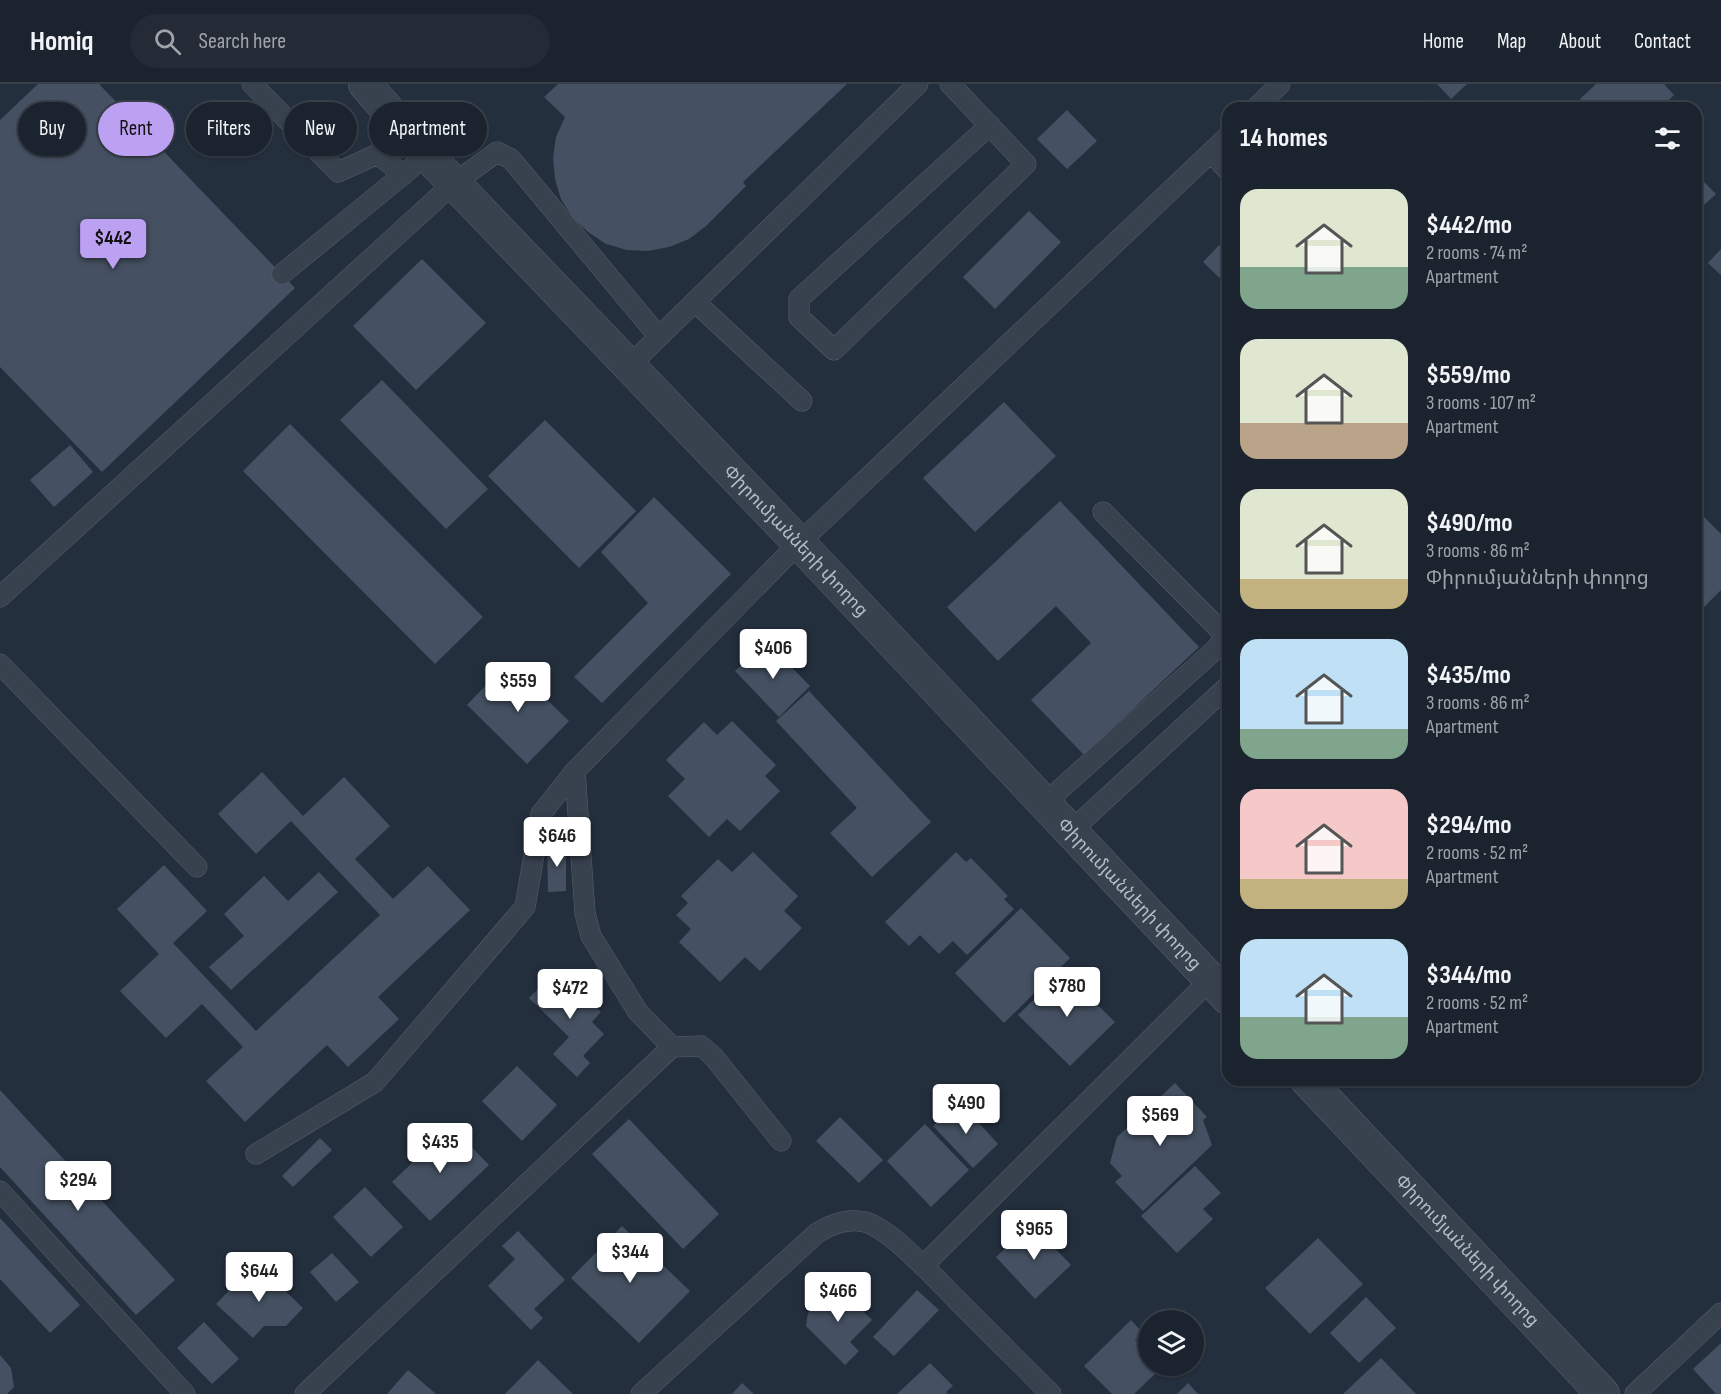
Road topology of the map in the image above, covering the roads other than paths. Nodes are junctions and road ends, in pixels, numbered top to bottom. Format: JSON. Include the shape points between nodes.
{"nodes":[{"id":1,"x":252,"y":84,"type":"edge"},
{"id":2,"x":364,"y":84,"type":"edge"},
{"id":3,"x":918,"y":84,"type":"edge"},
{"id":4,"x":950,"y":84,"type":"edge"},
{"id":5,"x":1280,"y":84,"type":"edge"},
{"id":6,"x":1262,"y":102,"type":"edge"},
{"id":7,"x":990,"y":125,"type":"junction"},
{"id":8,"x":1222,"y":142,"type":"edge"},
{"id":9,"x":1212,"y":153,"type":"junction"},
{"id":10,"x":415,"y":164,"type":"junction"},
{"id":11,"x":1222,"y":164,"type":"edge"},
{"id":12,"x":454,"y":183,"type":"junction"},
{"id":13,"x":282,"y":274,"type":"dead end"},
{"id":14,"x":695,"y":302,"type":"junction"},
{"id":15,"x":659,"y":336,"type":"junction"},
{"id":16,"x":629,"y":366,"type":"junction"},
{"id":17,"x":802,"y":400,"type":"dead end"},
{"id":18,"x":1102,"y":512,"type":"dead end"},
{"id":19,"x":799,"y":543,"type":"junction"},
{"id":20,"x":0,"y":597,"type":"edge"},
{"id":21,"x":1222,"y":632,"type":"edge"},
{"id":22,"x":1222,"y":640,"type":"edge"},
{"id":23,"x":0,"y":664,"type":"edge"},
{"id":24,"x":1222,"y":692,"type":"edge"},
{"id":25,"x":575,"y":771,"type":"junction"},
{"id":26,"x":1045,"y":803,"type":"junction"},
{"id":27,"x":1071,"y":831,"type":"junction"},
{"id":28,"x":196,"y":867,"type":"dead end"},
{"id":29,"x":1220,"y":989,"type":"edge"},
{"id":30,"x":672,"y":1047,"type":"junction"},
{"id":31,"x":1313,"y":1086,"type":"edge"},
{"id":32,"x":781,"y":1141,"type":"dead end"},
{"id":33,"x":256,"y":1154,"type":"dead end"},
{"id":34,"x":0,"y":1191,"type":"edge"},
{"id":35,"x":923,"y":1266,"type":"junction"},
{"id":36,"x":1721,"y":1312,"type":"edge"},
{"id":37,"x":185,"y":1394,"type":"edge"},
{"id":38,"x":305,"y":1394,"type":"edge"},
{"id":39,"x":641,"y":1394,"type":"edge"},
{"id":40,"x":1051,"y":1394,"type":"edge"},
{"id":41,"x":1603,"y":1394,"type":"edge"},
{"id":42,"x":1635,"y":1394,"type":"edge"}],
"edges":[{"from":1,"to":10,"type":"lane","via":[[338,172],[378,154]]},
{"from":2,"to":10,"type":"street","name":"Փիրումյանների փողոց"},
{"from":3,"to":14,"type":"lane"},
{"from":4,"to":7,"type":"lane"},
{"from":5,"to":6,"type":"lane"},
{"from":7,"to":7,"type":"lane","via":[[799,298],[799,317],[834,350],[1026,164]]},
{"from":8,"to":9,"type":"lane"},
{"from":9,"to":11,"type":"lane"},
{"from":9,"to":19,"type":"lane"},
{"from":10,"to":12,"type":"street","name":"Փիրումյանների փողոց"},
{"from":10,"to":13,"type":"lane"},
{"from":12,"to":15,"type":"lane","via":[[496,152],[511,159]]},
{"from":12,"to":16,"type":"street","name":"Փիրումյանների փողոց"},
{"from":12,"to":20,"type":"lane"},
{"from":14,"to":15,"type":"lane"},
{"from":14,"to":17,"type":"lane"},
{"from":15,"to":16,"type":"lane"},
{"from":16,"to":19,"type":"street","name":"Փիրումյանների փողոց"},
{"from":18,"to":21,"type":"lane"},
{"from":19,"to":25,"type":"lane"},
{"from":19,"to":26,"type":"street","name":"Փիրումյանների փողոց"},
{"from":22,"to":26,"type":"lane"},
{"from":23,"to":28,"type":"lane"},
{"from":24,"to":27,"type":"lane"},
{"from":25,"to":30,"type":"lane","via":[[585,913],[591,936],[638,1012]]},
{"from":25,"to":33,"type":"lane","via":[[541,814],[525,907],[375,1082]]},
{"from":26,"to":27,"type":"street","name":"Փիրումյանների փողոց"},
{"from":27,"to":29,"type":"street","name":"Փիրումյանների փողոց"},
{"from":29,"to":35,"type":"lane"},
{"from":30,"to":32,"type":"lane","via":[[701,1046],[713,1056]]},
{"from":30,"to":38,"type":"lane"},
{"from":31,"to":41,"type":"street","name":"Փիրումյանների փողոց"},
{"from":34,"to":37,"type":"lane"},
{"from":35,"to":39,"type":"lane","via":[[882,1230],[866,1222],[832,1224]]},
{"from":35,"to":40,"type":"lane"},
{"from":36,"to":42,"type":"lane"}]}
